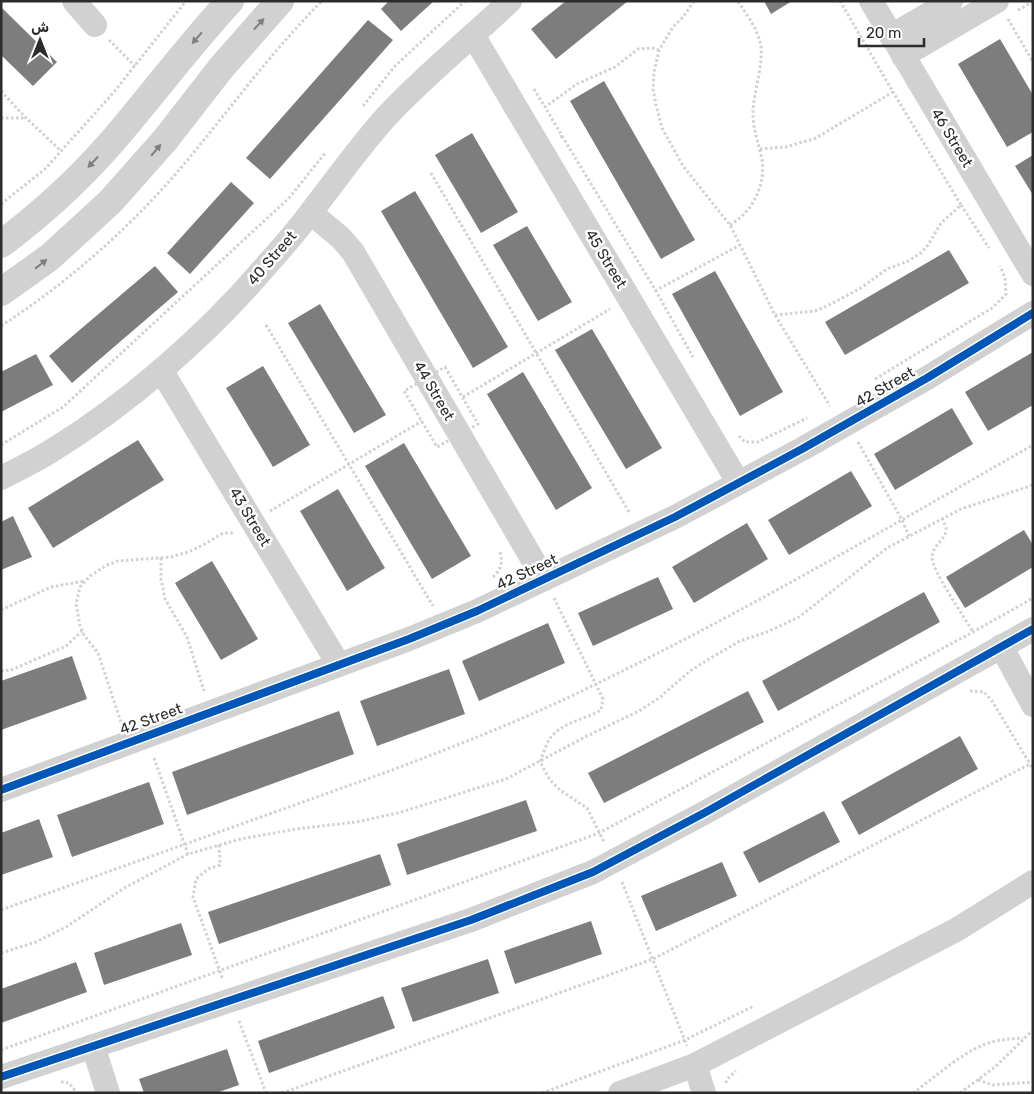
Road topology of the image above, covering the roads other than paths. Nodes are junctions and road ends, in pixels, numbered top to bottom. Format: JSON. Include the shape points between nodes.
{"nodes":[{"id":1,"x":74,"y":1,"type":"edge"},
{"id":2,"x":230,"y":1,"type":"edge"},
{"id":3,"x":280,"y":1,"type":"edge"},
{"id":4,"x":510,"y":1,"type":"edge"},
{"id":5,"x":871,"y":1,"type":"edge"},
{"id":6,"x":951,"y":1,"type":"edge"},
{"id":7,"x":1002,"y":9,"type":"edge"},
{"id":8,"x":95,"y":25,"type":"road end"},
{"id":9,"x":473,"y":35,"type":"junction"},
{"id":10,"x":897,"y":46,"type":"junction"},
{"id":11,"x":311,"y":213,"type":"junction"},
{"id":12,"x":1,"y":244,"type":"edge"},
{"id":13,"x":1033,"y":274,"type":"edge"},
{"id":14,"x":1,"y":292,"type":"edge"},
{"id":15,"x":1033,"y":313,"type":"edge"},
{"id":16,"x":161,"y":370,"type":"junction"},
{"id":17,"x":1,"y":478,"type":"edge"},
{"id":18,"x":738,"y":482,"type":"junction"},
{"id":19,"x":544,"y":579,"type":"junction"},
{"id":20,"x":1033,"y":629,"type":"edge"},
{"id":21,"x":994,"y":651,"type":"junction"},
{"id":22,"x":339,"y":665,"type":"junction"},
{"id":23,"x":1033,"y":705,"type":"edge"},
{"id":24,"x":1,"y":790,"type":"edge"},
{"id":25,"x":1033,"y":882,"type":"edge"},
{"id":26,"x":93,"y":1046,"type":"junction"},
{"id":27,"x":695,"y":1065,"type":"junction"},
{"id":28,"x":1,"y":1077,"type":"edge"},
{"id":29,"x":108,"y":1093,"type":"edge"},
{"id":30,"x":620,"y":1093,"type":"edge"},
{"id":31,"x":704,"y":1093,"type":"edge"}],
"edges":[{"from":1,"to":8,"type":"street"},
{"from":2,"to":12,"type":"street","one_way":true,"via":[[96,159]]},
{"from":14,"to":3,"type":"street","one_way":true,"via":[[50,257],[110,202]]},
{"from":4,"to":9,"type":"street","name":"40 Street"},
{"from":5,"to":10,"type":"street","name":"46 Street"},
{"from":6,"to":10,"type":"street"},
{"from":7,"to":10,"type":"street"},
{"from":9,"to":11,"type":"street","name":"40 Street","via":[[385,118]]},
{"from":9,"to":18,"type":"street","name":"45 Street","via":[[542,151],[622,306]]},
{"from":10,"to":13,"type":"street","name":"46 Street"},
{"from":11,"to":16,"type":"street","name":"40 Street","via":[[264,269]]},
{"from":11,"to":19,"type":"street","name":"44 Street","via":[[341,238],[358,260]]},
{"from":15,"to":18,"type":"street","name":"42 Street","via":[[935,374]]},
{"from":16,"to":17,"type":"street","name":"40 Street","via":[[106,414],[48,453]]},
{"from":16,"to":22,"type":"street","name":"43 Street","via":[[245,530]]},
{"from":18,"to":19,"type":"street","name":"42 Street","via":[[675,517]]},
{"from":19,"to":22,"type":"street","name":"42 Street","via":[[477,611]]},
{"from":20,"to":21,"type":"street"},
{"from":21,"to":23,"type":"street"},
{"from":21,"to":26,"type":"street","via":[[593,872],[471,920]]},
{"from":22,"to":24,"type":"street","name":"42 Street"},
{"from":25,"to":27,"type":"street","via":[[956,930]]},
{"from":26,"to":28,"type":"street"},
{"from":26,"to":29,"type":"street"},
{"from":27,"to":30,"type":"street"},
{"from":27,"to":31,"type":"street"}]}
